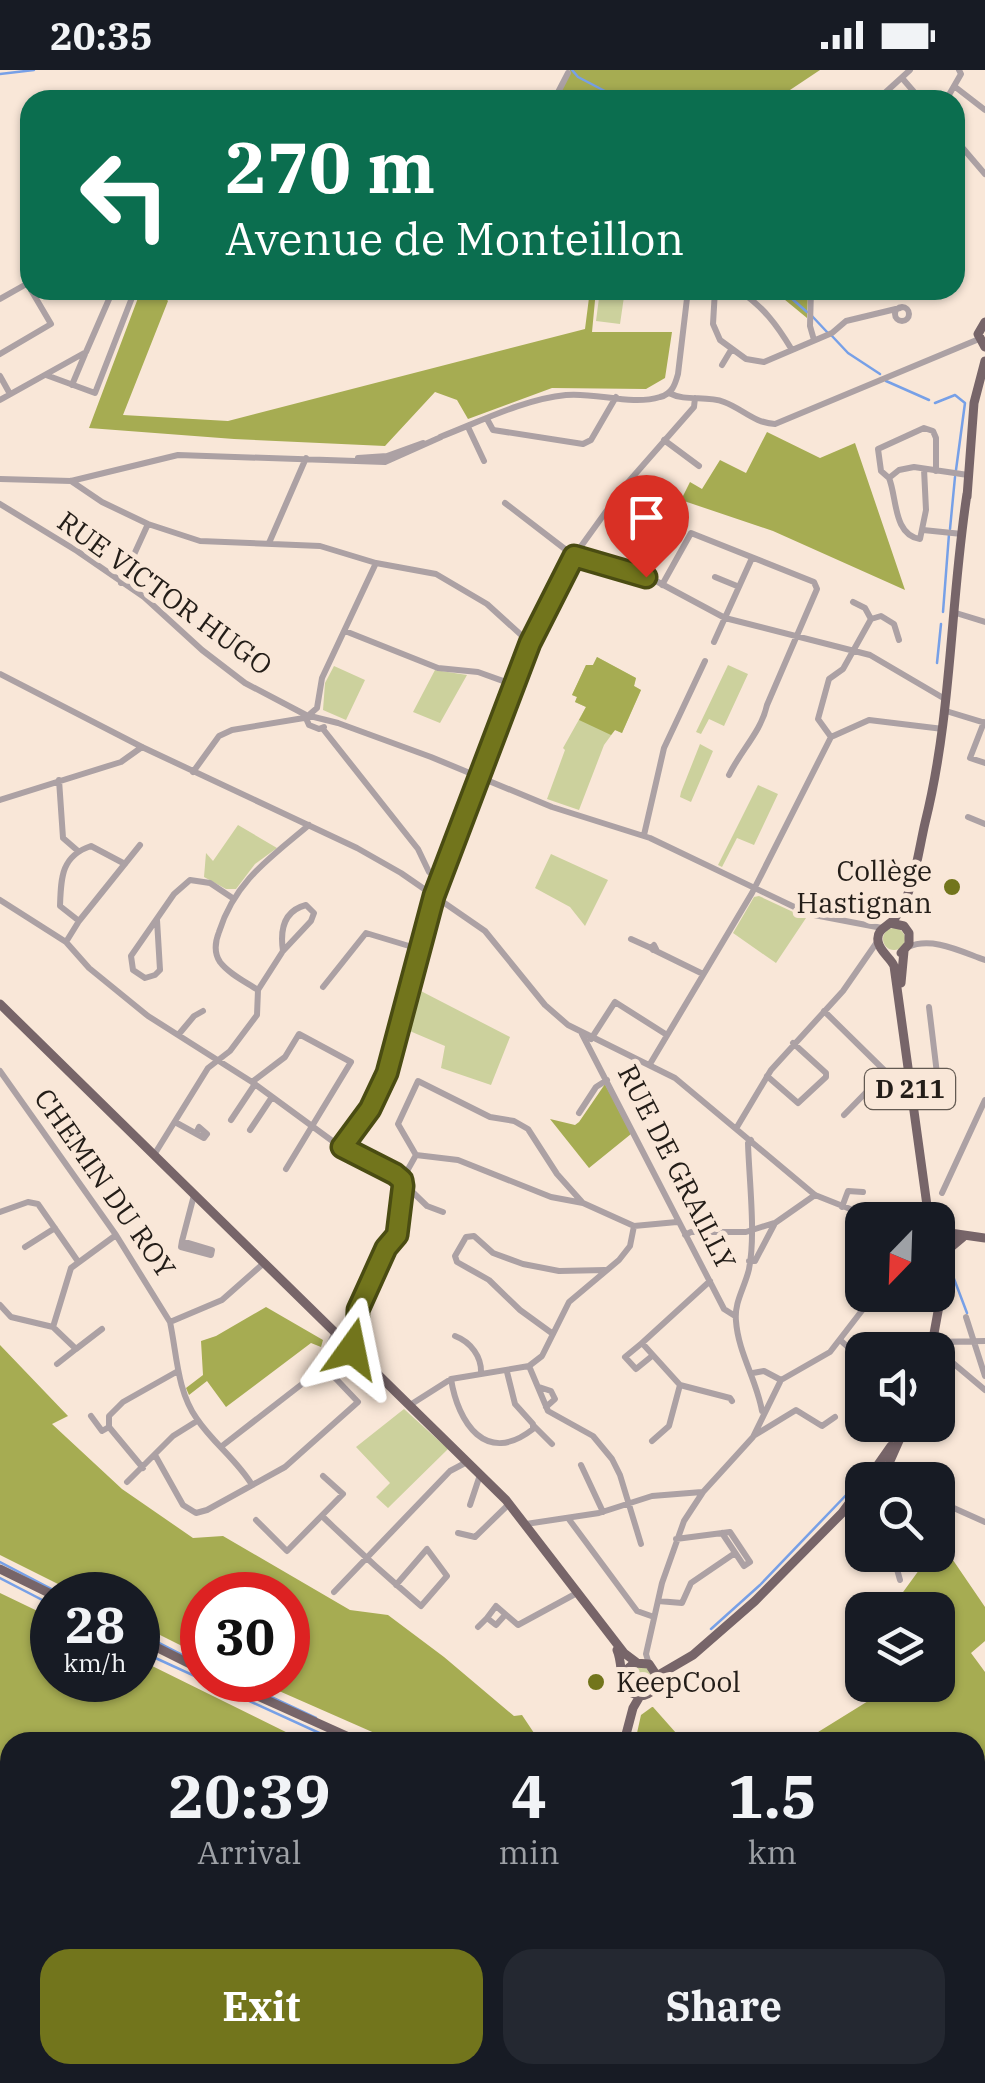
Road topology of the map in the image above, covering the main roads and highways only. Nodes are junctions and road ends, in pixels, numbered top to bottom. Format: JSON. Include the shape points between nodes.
{"nodes":[{"id":1,"x":985,"y":322,"type":"edge"},
{"id":2,"x":982,"y":343,"type":"edge"},
{"id":3,"x":985,"y":360,"type":"edge"},
{"id":4,"x":967,"y":494,"type":"junction"},
{"id":5,"x":956,"y":608,"type":"junction"},
{"id":6,"x":908,"y":891,"type":"junction"},
{"id":7,"x":908,"y":931,"type":"junction"},
{"id":8,"x":881,"y":940,"type":"junction"},
{"id":9,"x":906,"y":950,"type":"junction"},
{"id":10,"x":0,"y":1004,"type":"edge"},
{"id":11,"x":911,"y":1081,"type":"junction"},
{"id":12,"x":927,"y":1202,"type":"edge"},
{"id":13,"x":934,"y":1202,"type":"edge"},
{"id":14,"x":955,"y":1232,"type":"edge"},
{"id":15,"x":965,"y":1236,"type":"junction"},
{"id":16,"x":985,"y":1238,"type":"edge"},
{"id":17,"x":955,"y":1244,"type":"edge"},
{"id":18,"x":845,"y":1509,"type":"edge"},
{"id":19,"x":845,"y":1510,"type":"edge"},
{"id":20,"x":842,"y":1513,"type":"junction"},
{"id":21,"x":0,"y":1569,"type":"edge"},
{"id":22,"x":30,"y":1584,"type":"edge"},
{"id":23,"x":608,"y":1632,"type":"junction"},
{"id":24,"x":647,"y":1664,"type":"junction"},
{"id":25,"x":624,"y":1672,"type":"junction"},
{"id":26,"x":627,"y":1691,"type":"junction"},
{"id":27,"x":640,"y":1696,"type":"junction"},
{"id":28,"x":271,"y":1702,"type":"edge"},
{"id":29,"x":627,"y":1729,"type":"junction"},
{"id":30,"x":338,"y":1732,"type":"edge"},
{"id":31,"x":626,"y":1732,"type":"edge"}],
"edges":[{"from":1,"to":2,"type":"main road"},
{"from":3,"to":4,"type":"main road","via":[[974,403]]},
{"from":4,"to":5,"type":"main road"},
{"from":4,"to":5,"type":"main road"},
{"from":5,"to":6,"type":"main road","via":[[932,794]]},
{"from":6,"to":7,"type":"main road"},
{"from":6,"to":8,"type":"main road"},
{"from":7,"to":8,"type":"main road","via":[[900,924]]},
{"from":7,"to":9,"type":"main road"},
{"from":8,"to":9,"type":"main road","via":[[895,955]]},
{"from":8,"to":11,"type":"main road","number":"D 211","via":[[894,966]]},
{"from":9,"to":11,"type":"main road","number":"D 211","via":[[902,989]]},
{"from":10,"to":23,"type":"main road","via":[[480,1474]]},
{"from":11,"to":12,"type":"main road","number":"D 211"},
{"from":11,"to":13,"type":"main road","number":"D 211"},
{"from":14,"to":15,"type":"main road"},
{"from":15,"to":16,"type":"main road"},
{"from":15,"to":17,"type":"main road"},
{"from":18,"to":20,"type":"main road"},
{"from":19,"to":20,"type":"main road"},
{"from":20,"to":24,"type":"main road","via":[[713,1638],[685,1656]]},
{"from":21,"to":22,"type":"main road"},
{"from":23,"to":24,"type":"main road","via":[[629,1659]]},
{"from":23,"to":25,"type":"main road"},
{"from":24,"to":25,"type":"main road"},
{"from":24,"to":27,"type":"main road","via":[[653,1690]]},
{"from":25,"to":26,"type":"main road"},
{"from":26,"to":27,"type":"main road"},
{"from":26,"to":29,"type":"main road"},
{"from":27,"to":29,"type":"main road"},
{"from":28,"to":30,"type":"main road"},
{"from":29,"to":31,"type":"main road"}]}
